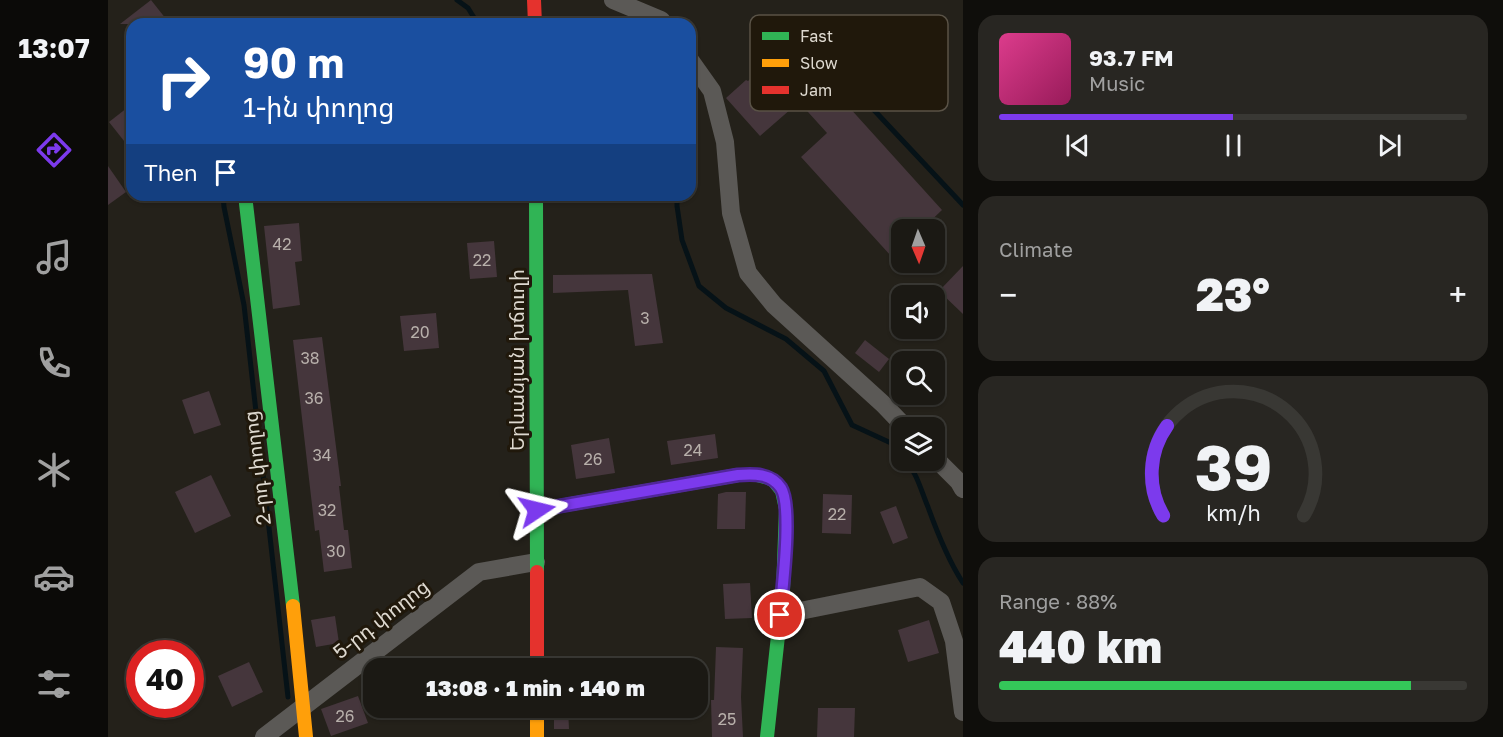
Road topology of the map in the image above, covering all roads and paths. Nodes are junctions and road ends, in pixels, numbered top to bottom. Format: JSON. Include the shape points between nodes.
{"nodes":[{"id":1,"x":613,"y":0,"type":"edge"},
{"id":2,"x":656,"y":18,"type":"edge"},
{"id":3,"x":696,"y":68,"type":"edge"},
{"id":4,"x":246,"y":201,"type":"edge"},
{"id":5,"x":536,"y":201,"type":"edge"},
{"id":6,"x":896,"y":417,"type":"edge"},
{"id":7,"x":945,"y":468,"type":"edge"},
{"id":8,"x":963,"y":489,"type":"edge"},
{"id":9,"x":537,"y":510,"type":"junction"},
{"id":10,"x":536,"y":562,"type":"junction"},
{"id":11,"x":780,"y":615,"type":"junction"},
{"id":12,"x":537,"y":658,"type":"edge"},
{"id":13,"x":303,"y":708,"type":"junction"},
{"id":14,"x":963,"y":712,"type":"edge"},
{"id":15,"x":537,"y":718,"type":"edge"},
{"id":16,"x":264,"y":737,"type":"edge"},
{"id":17,"x":306,"y":737,"type":"edge"},
{"id":18,"x":537,"y":737,"type":"edge"},
{"id":19,"x":767,"y":737,"type":"edge"}],
"edges":[{"from":1,"to":2,"type":"street"},
{"from":3,"to":6,"type":"street","via":[[712,91],[725,142],[731,213],[748,273],[774,305]]},
{"from":4,"to":13,"type":"street","name":"2-րդ փողոց"},
{"from":5,"to":9,"type":"street","name":"Երևանյան խճուղի"},
{"from":7,"to":8,"type":"street"},
{"from":9,"to":10,"type":"street","name":"Երևանյան խճուղի"},
{"from":9,"to":11,"type":"street","via":[[738,475],[759,474],[773,480],[782,490],[786,519]]},
{"from":10,"to":12,"type":"street","name":"Երևանյան խճուղի"},
{"from":10,"to":13,"type":"street","name":"5-րդ փողոց","via":[[479,572]]},
{"from":11,"to":14,"type":"street","via":[[920,587],[941,602],[954,641]]},
{"from":11,"to":19,"type":"street"},
{"from":13,"to":16,"type":"street","name":"5-րդ փողոց"},
{"from":13,"to":17,"type":"street","name":"2-րդ փողոց"},
{"from":15,"to":18,"type":"street"}]}
